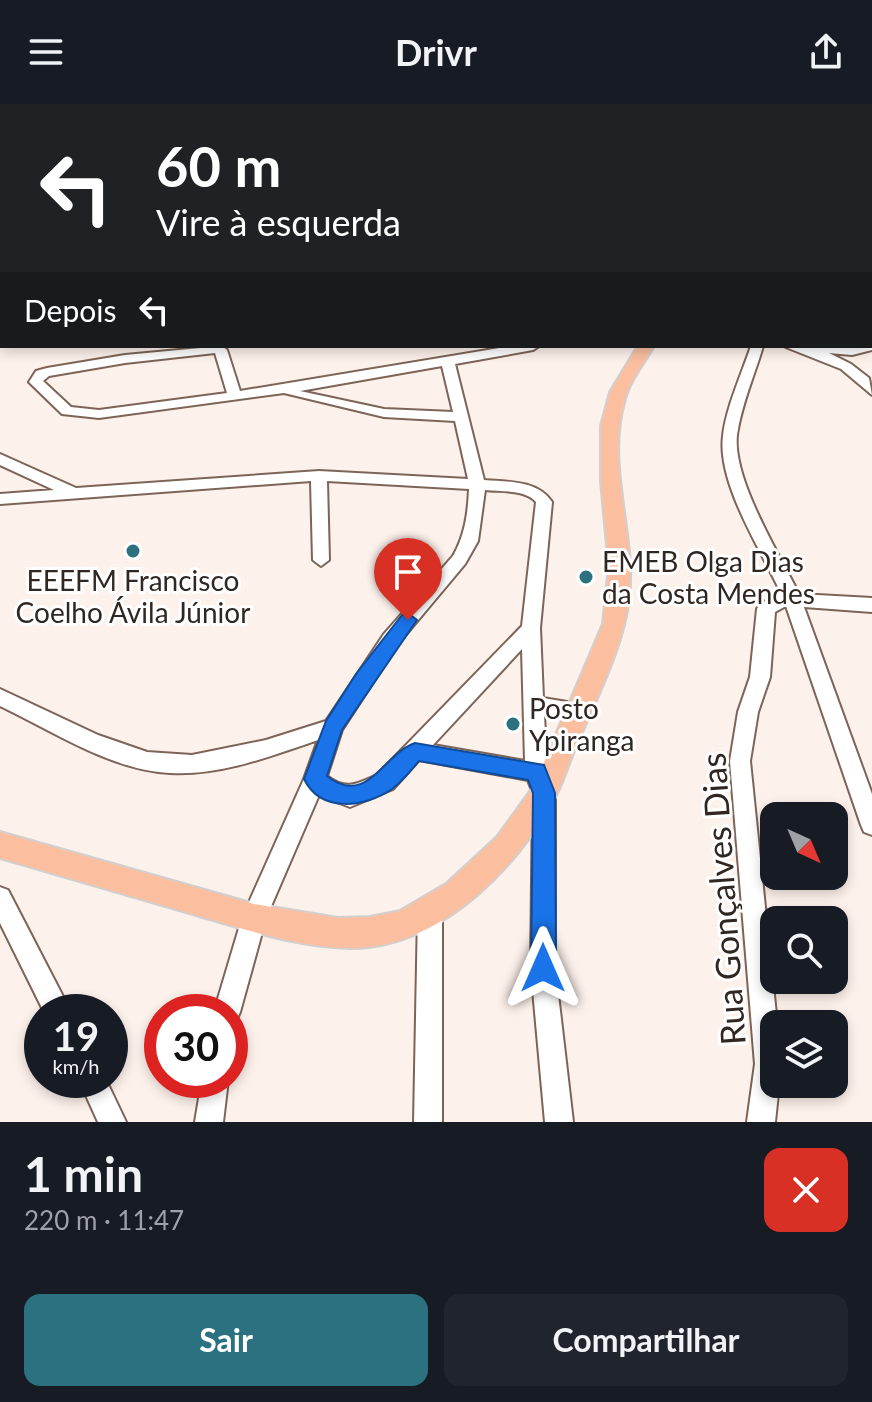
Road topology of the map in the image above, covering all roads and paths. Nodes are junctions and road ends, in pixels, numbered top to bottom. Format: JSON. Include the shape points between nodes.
{"nodes":[{"id":1,"x":523,"y":348,"type":"edge"},
{"id":2,"x":645,"y":348,"type":"edge"},
{"id":3,"x":756,"y":348,"type":"edge"},
{"id":4,"x":795,"y":348,"type":"edge"},
{"id":5,"x":815,"y":348,"type":"edge"},
{"id":6,"x":858,"y":348,"type":"edge"},
{"id":7,"x":125,"y":352,"type":"edge"},
{"id":8,"x":448,"y":363,"type":"junction"},
{"id":9,"x":280,"y":390,"type":"junction"},
{"id":10,"x":872,"y":391,"type":"edge"},
{"id":11,"x":234,"y":395,"type":"junction"},
{"id":12,"x":463,"y":417,"type":"junction"},
{"id":13,"x":0,"y":459,"type":"edge"},
{"id":14,"x":319,"y":476,"type":"junction"},
{"id":15,"x":477,"y":485,"type":"junction"},
{"id":16,"x":72,"y":492,"type":"junction"},
{"id":17,"x":0,"y":499,"type":"edge"},
{"id":18,"x":321,"y":560,"type":"dead end"},
{"id":19,"x":793,"y":600,"type":"junction"},
{"id":20,"x":872,"y":605,"type":"edge"},
{"id":21,"x":531,"y":628,"type":"junction"},
{"id":22,"x":0,"y":697,"type":"edge"},
{"id":23,"x":533,"y":705,"type":"junction"},
{"id":24,"x":578,"y":711,"type":"junction"},
{"id":25,"x":333,"y":727,"type":"junction"},
{"id":26,"x":415,"y":751,"type":"junction"},
{"id":27,"x":315,"y":779,"type":"junction"},
{"id":28,"x":540,"y":782,"type":"junction"},
{"id":29,"x":872,"y":825,"type":"edge"},
{"id":30,"x":0,"y":845,"type":"edge"},
{"id":31,"x":0,"y":898,"type":"edge"},
{"id":32,"x":430,"y":912,"type":"junction"},
{"id":33,"x":254,"y":918,"type":"junction"},
{"id":34,"x":49,"y":994,"type":"edge"},
{"id":35,"x":232,"y":994,"type":"edge"},
{"id":36,"x":101,"y":1098,"type":"edge"},
{"id":37,"x":212,"y":1098,"type":"edge"},
{"id":38,"x":112,"y":1122,"type":"edge"},
{"id":39,"x":209,"y":1122,"type":"edge"},
{"id":40,"x":428,"y":1122,"type":"edge"},
{"id":41,"x":559,"y":1122,"type":"edge"},
{"id":42,"x":761,"y":1122,"type":"edge"}],
"edges":[{"from":1,"to":8,"type":"street"},
{"from":2,"to":24,"type":"main road","via":[[616,398],[610,431],[621,597]]},
{"from":3,"to":19,"type":"street","via":[[728,448],[740,490]]},
{"from":4,"to":10,"type":"street","via":[[842,364]]},
{"from":5,"to":6,"type":"street"},
{"from":7,"to":11,"type":"street","via":[[221,350]]},
{"from":7,"to":11,"type":"street","via":[[41,374],[36,382],[67,411],[81,415]]},
{"from":8,"to":9,"type":"street"},
{"from":8,"to":12,"type":"street"},
{"from":9,"to":11,"type":"street"},
{"from":9,"to":12,"type":"street","via":[[384,413]]},
{"from":12,"to":15,"type":"street"},
{"from":13,"to":16,"type":"street"},
{"from":14,"to":15,"type":"street"},
{"from":14,"to":16,"type":"street"},
{"from":14,"to":18,"type":"street"},
{"from":15,"to":21,"type":"street","via":[[532,491],[544,502]]},
{"from":15,"to":25,"type":"street","via":[[470,541],[391,639]]},
{"from":16,"to":17,"type":"street"},
{"from":19,"to":20,"type":"street"},
{"from":19,"to":29,"type":"street"},
{"from":19,"to":42,"type":"street","name":"Rua Gonçalves Dias","via":[[776,600],[766,609],[760,677],[740,761],[768,1064]]},
{"from":21,"to":23,"type":"street"},
{"from":21,"to":26,"type":"street"},
{"from":22,"to":25,"type":"street","via":[[148,762],[173,764],[251,753]]},
{"from":23,"to":24,"type":"street"},
{"from":23,"to":28,"type":"street"},
{"from":24,"to":28,"type":"main road"},
{"from":25,"to":27,"type":"street"},
{"from":26,"to":27,"type":"street","via":[[385,782],[350,797],[331,792]]},
{"from":26,"to":28,"type":"street"},
{"from":27,"to":33,"type":"street"},
{"from":28,"to":32,"type":"main road","via":[[507,846]]},
{"from":28,"to":41,"type":"street","via":[[543,968]]},
{"from":30,"to":33,"type":"main road"},
{"from":31,"to":34,"type":"street"},
{"from":32,"to":33,"type":"main road","via":[[370,932],[338,933]]},
{"from":32,"to":40,"type":"street"},
{"from":33,"to":35,"type":"street"},
{"from":36,"to":38,"type":"street"},
{"from":37,"to":39,"type":"street"}]}
